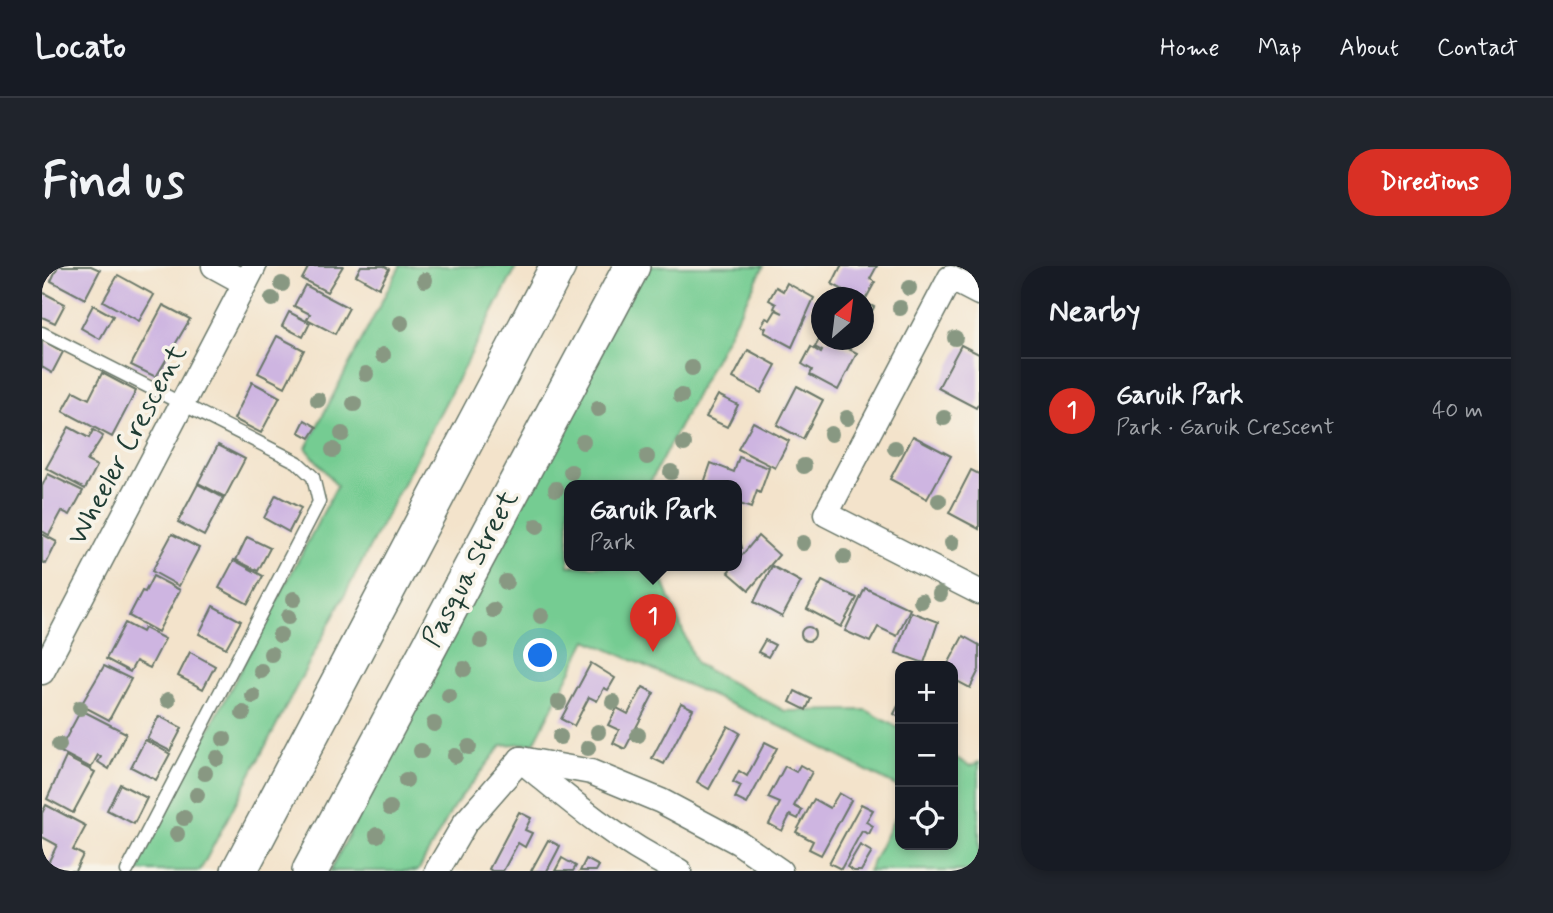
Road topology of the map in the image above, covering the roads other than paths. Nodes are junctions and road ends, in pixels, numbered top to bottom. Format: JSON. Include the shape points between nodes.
{"nodes":[{"id":1,"x":214,"y":266,"type":"edge"},
{"id":2,"x":558,"y":266,"type":"edge"},
{"id":3,"x":632,"y":266,"type":"edge"},
{"id":4,"x":250,"y":274,"type":"edge"},
{"id":5,"x":979,"y":293,"type":"edge"},
{"id":6,"x":42,"y":333,"type":"edge"},
{"id":7,"x":183,"y":404,"type":"junction"},
{"id":8,"x":979,"y":592,"type":"edge"},
{"id":9,"x":42,"y":672,"type":"edge"},
{"id":10,"x":521,"y":759,"type":"junction"},
{"id":11,"x":127,"y":871,"type":"edge"},
{"id":12,"x":239,"y":871,"type":"edge"},
{"id":13,"x":310,"y":871,"type":"edge"},
{"id":14,"x":437,"y":871,"type":"edge"},
{"id":15,"x":678,"y":871,"type":"edge"},
{"id":16,"x":780,"y":871,"type":"edge"}],
"edges":[{"from":1,"to":4,"type":"street"},
{"from":2,"to":12,"type":"main road"},
{"from":3,"to":13,"type":"main road","name":"Pasqua Street"},
{"from":4,"to":7,"type":"street","name":"Wheeler Crescent"},
{"from":5,"to":8,"type":"street","via":[[950,278],[826,514]]},
{"from":6,"to":7,"type":"lane"},
{"from":7,"to":9,"type":"street","name":"Wheeler Crescent"},
{"from":7,"to":11,"type":"lane","via":[[297,462],[313,477],[319,502]]},
{"from":10,"to":14,"type":"street","via":[[465,822]]},
{"from":10,"to":15,"type":"street","via":[[583,811]]},
{"from":10,"to":16,"type":"street","via":[[591,772],[662,801],[738,842]]}]}
